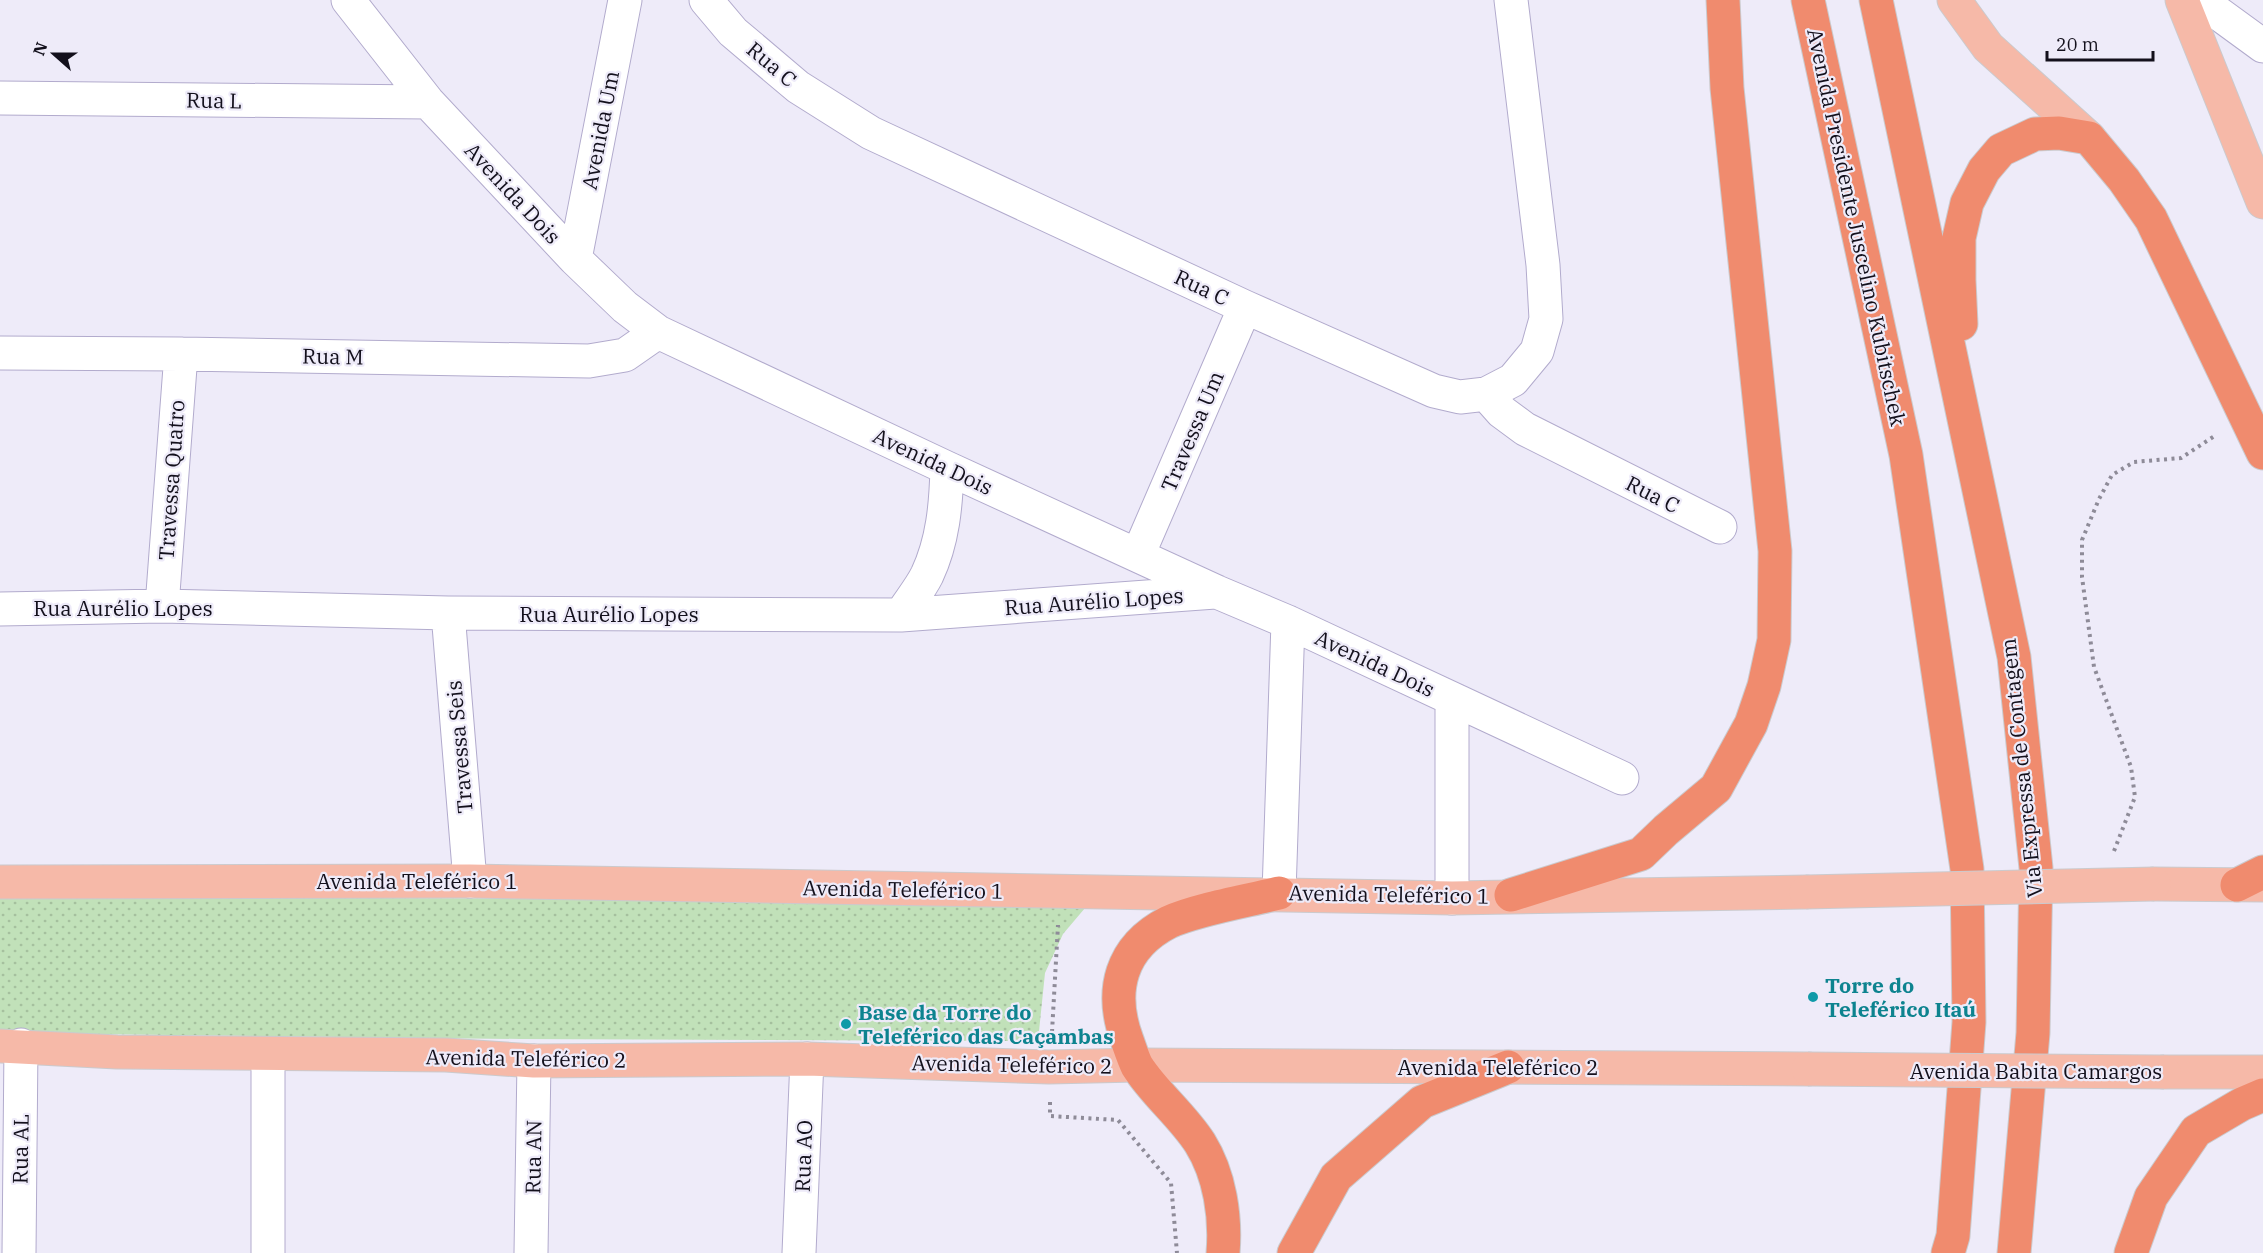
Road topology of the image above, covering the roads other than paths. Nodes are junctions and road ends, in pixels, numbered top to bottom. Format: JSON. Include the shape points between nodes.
{"nodes":[{"id":1,"x":348,"y":0,"type":"edge"},
{"id":2,"x":625,"y":0,"type":"edge"},
{"id":3,"x":706,"y":0,"type":"edge"},
{"id":4,"x":1511,"y":0,"type":"edge"},
{"id":5,"x":1722,"y":0,"type":"edge"},
{"id":6,"x":1809,"y":0,"type":"edge"},
{"id":7,"x":1876,"y":0,"type":"edge"},
{"id":8,"x":1954,"y":0,"type":"edge"},
{"id":9,"x":2182,"y":0,"type":"edge"},
{"id":10,"x":2200,"y":0,"type":"edge"},
{"id":11,"x":2263,"y":46,"type":"edge"},
{"id":12,"x":0,"y":98,"type":"edge"},
{"id":13,"x":428,"y":102,"type":"junction"},
{"id":14,"x":2089,"y":138,"type":"junction"},
{"id":15,"x":2263,"y":202,"type":"edge"},
{"id":16,"x":575,"y":259,"type":"junction"},
{"id":17,"x":1245,"y":308,"type":"junction"},
{"id":18,"x":658,"y":332,"type":"junction"},
{"id":19,"x":0,"y":353,"type":"edge"},
{"id":20,"x":181,"y":354,"type":"junction"},
{"id":21,"x":1486,"y":394,"type":"junction"},
{"id":22,"x":1967,"y":431,"type":"junction"},
{"id":23,"x":2263,"y":453,"type":"edge"},
{"id":24,"x":947,"y":468,"type":"junction"},
{"id":25,"x":1720,"y":527,"type":"dead end"},
{"id":26,"x":1138,"y":555,"type":"junction"},
{"id":27,"x":1217,"y":592,"type":"junction"},
{"id":28,"x":162,"y":606,"type":"junction"},
{"id":29,"x":0,"y":609,"type":"edge"},
{"id":30,"x":448,"y":613,"type":"junction"},
{"id":31,"x":901,"y":615,"type":"junction"},
{"id":32,"x":1288,"y":622,"type":"junction"},
{"id":33,"x":1452,"y":699,"type":"junction"},
{"id":34,"x":1622,"y":778,"type":"dead end"},
{"id":35,"x":470,"y":880,"type":"junction"},
{"id":36,"x":2255,"y":881,"type":"edge"},
{"id":37,"x":0,"y":882,"type":"edge"},
{"id":38,"x":1279,"y":893,"type":"junction"},
{"id":39,"x":1511,"y":895,"type":"junction"},
{"id":40,"x":1452,"y":898,"type":"junction"},
{"id":41,"x":11,"y":1046,"type":"edge"},
{"id":42,"x":268,"y":1055,"type":"junction"},
{"id":43,"x":807,"y":1059,"type":"junction"},
{"id":44,"x":534,"y":1061,"type":"junction"},
{"id":45,"x":1137,"y":1065,"type":"junction"},
{"id":46,"x":1508,"y":1067,"type":"junction"},
{"id":47,"x":1808,"y":1069,"type":"joint"},
{"id":48,"x":2263,"y":1072,"type":"edge"},
{"id":49,"x":2263,"y":1095,"type":"edge"},
{"id":50,"x":19,"y":1253,"type":"edge"},
{"id":51,"x":268,"y":1253,"type":"edge"},
{"id":52,"x":531,"y":1253,"type":"edge"},
{"id":53,"x":799,"y":1253,"type":"edge"},
{"id":54,"x":1223,"y":1253,"type":"edge"},
{"id":55,"x":1294,"y":1253,"type":"edge"},
{"id":56,"x":1948,"y":1253,"type":"edge"},
{"id":57,"x":2014,"y":1253,"type":"edge"},
{"id":58,"x":2131,"y":1253,"type":"edge"}],
"edges":[{"from":1,"to":13,"type":"street","name":"Avenida Dois"},
{"from":2,"to":16,"type":"street","name":"Avenida Um"},
{"from":3,"to":17,"type":"street","name":"Rua C","via":[[733,32],[798,87],[871,133]]},
{"from":4,"to":21,"type":"street","via":[[1546,319],[1537,351],[1513,380]]},
{"from":5,"to":39,"type":"highway","via":[[1727,88],[1775,550],[1774,640],[1764,686],[1751,723],[1716,789],[1641,854]]},
{"from":6,"to":56,"type":"highway","name":"Avenida Presidente Juscelino Kubitschek","via":[[1906,455],[1967,868],[1969,1022],[1953,1236]]},
{"from":7,"to":22,"type":"highway"},
{"from":8,"to":14,"type":"main road","via":[[1988,47]]},
{"from":9,"to":15,"type":"main road"},
{"from":10,"to":11,"type":"street"},
{"from":12,"to":13,"type":"street","name":"Rua L"},
{"from":13,"to":16,"type":"street","name":"Avenida Dois"},
{"from":14,"to":22,"type":"highway","via":[[2035,134],[2001,150],[1984,170],[1967,203],[1959,238],[1959,280]]},
{"from":14,"to":23,"type":"highway","via":[[2151,219]]},
{"from":16,"to":18,"type":"street","name":"Avenida Dois","via":[[625,307]]},
{"from":17,"to":21,"type":"street","name":"Rua C","via":[[1434,391],[1460,397]]},
{"from":17,"to":26,"type":"street","name":"Travessa Um"},
{"from":18,"to":20,"type":"street","name":"Rua M","via":[[625,355],[589,361]]},
{"from":18,"to":24,"type":"street","name":"Avenida Dois"},
{"from":19,"to":20,"type":"street","name":"Rua M"},
{"from":20,"to":28,"type":"street","name":"Travessa Quatro"},
{"from":21,"to":25,"type":"street","name":"Rua C","via":[[1525,429]]},
{"from":22,"to":57,"type":"highway","name":"Via Expressa de Contagem","via":[[2013,657],[2036,868],[2033,1032]]},
{"from":24,"to":26,"type":"street","name":"Avenida Dois"},
{"from":24,"to":31,"type":"street","via":[[939,545],[926,576]]},
{"from":26,"to":27,"type":"street","name":"Avenida Dois"},
{"from":27,"to":31,"type":"street","name":"Rua Aurélio Lopes"},
{"from":27,"to":32,"type":"street","name":"Avenida Dois"},
{"from":28,"to":29,"type":"street","name":"Rua Aurélio Lopes"},
{"from":28,"to":30,"type":"street","name":"Rua Aurélio Lopes"},
{"from":30,"to":31,"type":"street","name":"Rua Aurélio Lopes"},
{"from":30,"to":35,"type":"street","name":"Travessa Seis"},
{"from":32,"to":33,"type":"street","name":"Avenida Dois"},
{"from":32,"to":38,"type":"street"},
{"from":33,"to":34,"type":"street","name":"Avenida Dois"},
{"from":33,"to":40,"type":"street"},
{"from":35,"to":37,"type":"main road","name":"Avenida Teleférico 1"},
{"from":35,"to":38,"type":"main road","name":"Avenida Teleférico 1"},
{"from":36,"to":39,"type":"main road","name":"Avenida Teleférico 1","bridge":true},
{"from":38,"to":40,"type":"main road","name":"Avenida Teleférico 1"},
{"from":38,"to":45,"type":"highway","via":[[1171,921],[1150,934],[1127,958],[1118,991],[1121,1023]]},
{"from":39,"to":40,"type":"main road","name":"Avenida Teleférico 1"},
{"from":41,"to":42,"type":"main road","name":"Avenida Teleférico 2"},
{"from":41,"to":50,"type":"street","name":"Rua AL"},
{"from":42,"to":44,"type":"main road","name":"Avenida Teleférico 2","via":[[446,1055]]},
{"from":42,"to":51,"type":"street"},
{"from":43,"to":44,"type":"main road","name":"Avenida Teleférico 2"},
{"from":43,"to":45,"type":"main road","name":"Avenida Teleférico 2","via":[[1049,1067]]},
{"from":43,"to":53,"type":"street","name":"Rua AO"},
{"from":44,"to":52,"type":"street","name":"Rua AN"},
{"from":45,"to":46,"type":"main road","name":"Avenida Teleférico 2"},
{"from":45,"to":54,"type":"highway","via":[[1201,1144],[1218,1182]]},
{"from":46,"to":47,"type":"main road","name":"Avenida Teleférico 2"},
{"from":46,"to":55,"type":"highway","via":[[1422,1102],[1336,1177]]},
{"from":47,"to":48,"type":"main road","name":"Avenida Babita Camargos","bridge":true},
{"from":49,"to":58,"type":"highway","via":[[2196,1131],[2151,1197]]}]}
